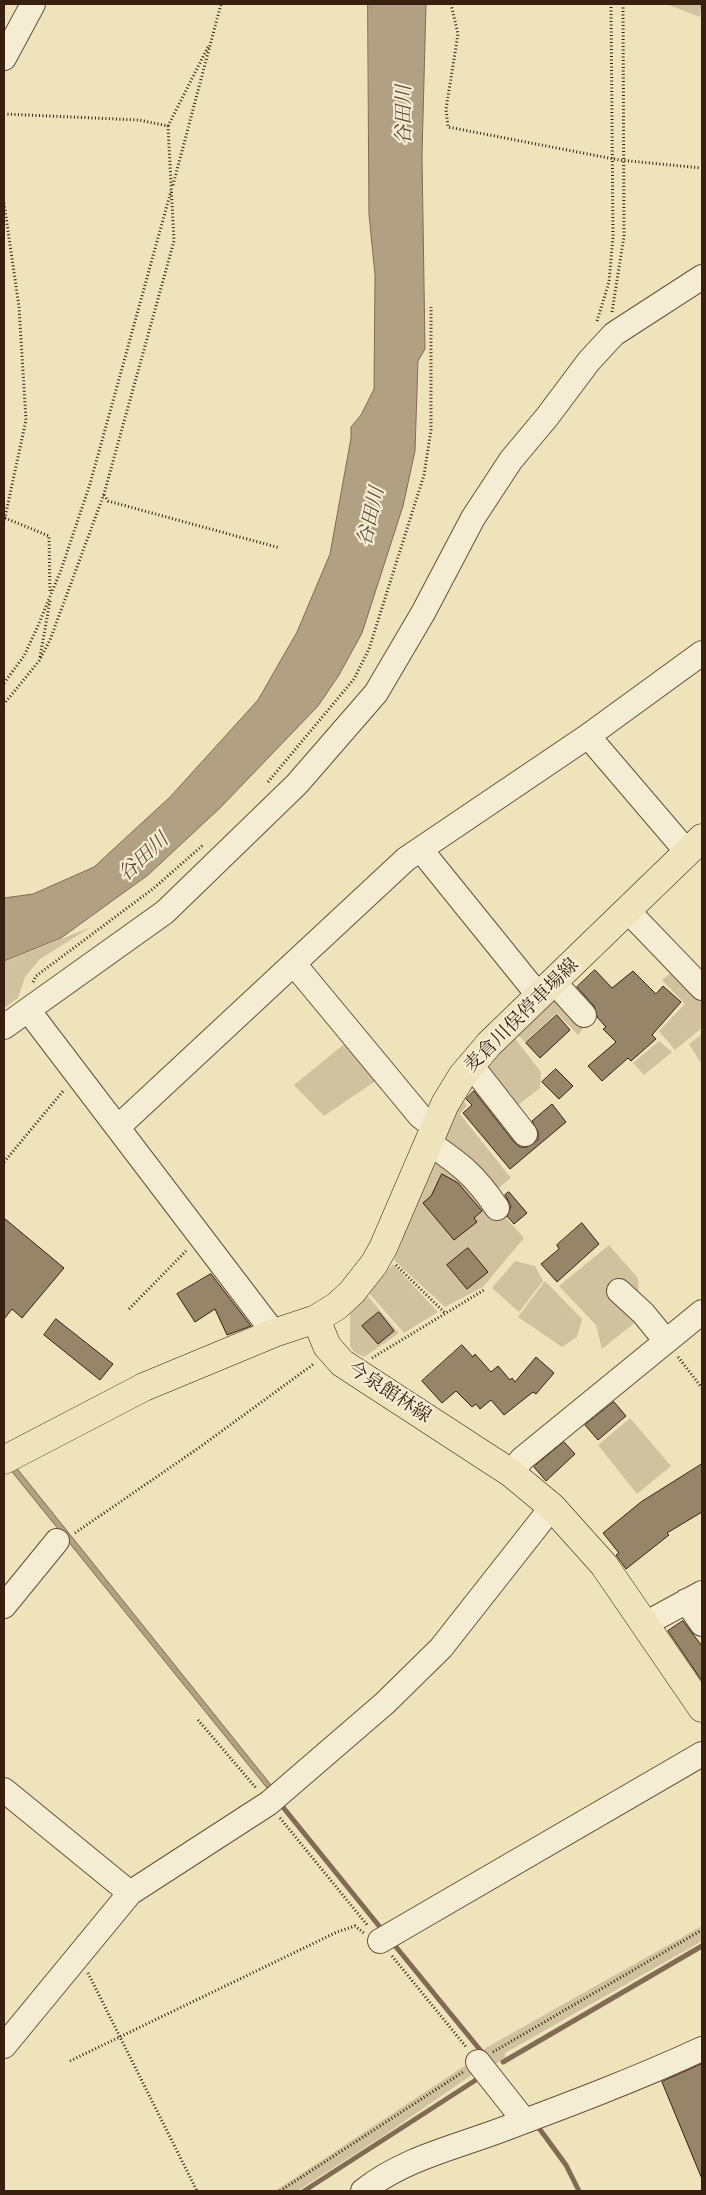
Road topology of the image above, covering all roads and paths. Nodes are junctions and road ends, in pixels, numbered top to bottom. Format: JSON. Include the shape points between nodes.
{"nodes":[{"id":1,"x":33,"y":4,"type":"edge"},
{"id":2,"x":221,"y":4,"type":"edge"},
{"id":3,"x":451,"y":4,"type":"edge"},
{"id":4,"x":611,"y":4,"type":"edge"},
{"id":5,"x":623,"y":4,"type":"edge"},
{"id":6,"x":211,"y":42,"type":"junction"},
{"id":7,"x":4,"y":58,"type":"edge"},
{"id":8,"x":4,"y":114,"type":"edge"},
{"id":9,"x":168,"y":126,"type":"junction"},
{"id":10,"x":613,"y":159,"type":"junction"},
{"id":11,"x":625,"y":160,"type":"junction"},
{"id":12,"x":702,"y":168,"type":"edge"},
{"id":13,"x":172,"y":188,"type":"junction"},
{"id":14,"x":4,"y":203,"type":"edge"},
{"id":15,"x":702,"y":277,"type":"edge"},
{"id":16,"x":431,"y":307,"type":"dead end"},
{"id":17,"x":605,"y":330,"type":"junction"},
{"id":18,"x":104,"y":494,"type":"junction"},
{"id":19,"x":4,"y":520,"type":"edge"},
{"id":20,"x":280,"y":548,"type":"dead end"},
{"id":21,"x":50,"y":596,"type":"junction"},
{"id":22,"x":702,"y":653,"type":"edge"},
{"id":23,"x":39,"y":661,"type":"junction"},
{"id":24,"x":4,"y":683,"type":"edge"},
{"id":25,"x":4,"y":704,"type":"edge"},
{"id":26,"x":588,"y":736,"type":"junction"},
{"id":27,"x":267,"y":783,"type":"dead end"},
{"id":28,"x":208,"y":840,"type":"dead end"},
{"id":29,"x":697,"y":846,"type":"edge"},
{"id":30,"x":421,"y":850,"type":"junction"},
{"id":31,"x":628,"y":912,"type":"junction"},
{"id":32,"x":294,"y":964,"type":"junction"},
{"id":33,"x":702,"y":988,"type":"edge"},
{"id":34,"x":547,"y":989,"type":"junction"},
{"id":35,"x":28,"y":1010,"type":"junction"},
{"id":36,"x":584,"y":1015,"type":"dead end"},
{"id":37,"x":4,"y":1027,"type":"edge"},
{"id":38,"x":471,"y":1065,"type":"junction"},
{"id":39,"x":77,"y":1074,"type":"junction"},
{"id":40,"x":118,"y":1127,"type":"junction"},
{"id":41,"x":432,"y":1134,"type":"junction"},
{"id":42,"x":525,"y":1134,"type":"dead end"},
{"id":43,"x":4,"y":1162,"type":"edge"},
{"id":44,"x":497,"y":1208,"type":"dead end"},
{"id":45,"x":200,"y":1236,"type":"junction"},
{"id":46,"x":391,"y":1260,"type":"dead end"},
{"id":47,"x":484,"y":1290,"type":"dead end"},
{"id":48,"x":619,"y":1291,"type":"dead end"},
{"id":49,"x":129,"y":1309,"type":"dead end"},
{"id":50,"x":702,"y":1312,"type":"edge"},
{"id":51,"x":446,"y":1314,"type":"junction"},
{"id":52,"x":316,"y":1319,"type":"junction"},
{"id":53,"x":274,"y":1333,"type":"junction"},
{"id":54,"x":666,"y":1341,"type":"junction"},
{"id":55,"x":321,"y":1359,"type":"dead end"},
{"id":56,"x":366,"y":1363,"type":"dead end"},
{"id":57,"x":702,"y":1388,"type":"edge"},
{"id":58,"x":4,"y":1460,"type":"edge"},
{"id":59,"x":511,"y":1473,"type":"junction"},
{"id":60,"x":552,"y":1507,"type":"junction"},
{"id":61,"x":66,"y":1537,"type":"joint"},
{"id":62,"x":694,"y":1597,"type":"edge"},
{"id":63,"x":4,"y":1606,"type":"edge"},
{"id":64,"x":645,"y":1624,"type":"junction"},
{"id":65,"x":702,"y":1624,"type":"edge"},
{"id":66,"x":702,"y":1708,"type":"edge"},
{"id":67,"x":198,"y":1720,"type":"dead end"},
{"id":68,"x":702,"y":1754,"type":"edge"},
{"id":69,"x":4,"y":1790,"type":"edge"},
{"id":70,"x":269,"y":1803,"type":"junction"},
{"id":71,"x":130,"y":1893,"type":"junction"},
{"id":72,"x":702,"y":1930,"type":"edge"},
{"id":73,"x":376,"y":1939,"type":"joint"},
{"id":74,"x":77,"y":1956,"type":"junction"},
{"id":75,"x":119,"y":2037,"type":"junction"},
{"id":76,"x":4,"y":2046,"type":"edge"},
{"id":77,"x":702,"y":2050,"type":"edge"},
{"id":78,"x":70,"y":2061,"type":"dead end"},
{"id":79,"x":478,"y":2062,"type":"junction"},
{"id":80,"x":522,"y":2122,"type":"junction"},
{"id":81,"x":197,"y":2191,"type":"edge"},
{"id":82,"x":280,"y":2191,"type":"edge"},
{"id":83,"x":362,"y":2191,"type":"edge"}],
"edges":[{"from":1,"to":7,"type":"street"},
{"from":2,"to":6,"type":"path"},
{"from":3,"to":10,"type":"path","via":[[458,34],[446,110],[448,127]]},
{"from":4,"to":10,"type":"path"},
{"from":5,"to":11,"type":"path"},
{"from":6,"to":9,"type":"path"},
{"from":6,"to":13,"type":"path"},
{"from":8,"to":9,"type":"path","via":[[139,120]]},
{"from":9,"to":13,"type":"path"},
{"from":10,"to":11,"type":"path"},
{"from":10,"to":17,"type":"path","via":[[613,236]]},
{"from":11,"to":12,"type":"path"},
{"from":11,"to":17,"type":"path","via":[[624,236],[617,291]]},
{"from":13,"to":18,"type":"path","via":[[174,241]]},
{"from":13,"to":21,"type":"path","via":[[90,484]]},
{"from":14,"to":19,"type":"path","via":[[19,307],[26,420]]},
{"from":15,"to":17,"type":"street"},
{"from":16,"to":27,"type":"path","via":[[431,430],[424,475],[369,649],[354,679]]},
{"from":17,"to":35,"type":"street","via":[[589,361],[511,460],[474,518],[376,692],[297,784],[165,912]]},
{"from":18,"to":20,"type":"path","via":[[108,501]]},
{"from":18,"to":23,"type":"path","via":[[50,640]]},
{"from":19,"to":21,"type":"path","via":[[50,536]]},
{"from":21,"to":23,"type":"path"},
{"from":21,"to":24,"type":"path","via":[[24,656]]},
{"from":22,"to":26,"type":"street"},
{"from":23,"to":25,"type":"path"},
{"from":26,"to":29,"type":"street"},
{"from":26,"to":30,"type":"street"},
{"from":28,"to":35,"type":"path","via":[[154,888],[36,976],[24,997]]},
{"from":29,"to":31,"type":"main road","name":"麦倉川俣停車場線"},
{"from":30,"to":32,"type":"street","via":[[392,871]]},
{"from":30,"to":34,"type":"street"},
{"from":31,"to":33,"type":"street"},
{"from":31,"to":34,"type":"main road","name":"麦倉川俣停車場線"},
{"from":32,"to":40,"type":"street"},
{"from":32,"to":41,"type":"street"},
{"from":34,"to":36,"type":"street"},
{"from":34,"to":38,"type":"main road","name":"麦倉川俣停車場線"},
{"from":35,"to":37,"type":"street"},
{"from":35,"to":39,"type":"street"},
{"from":38,"to":41,"type":"main road","name":"麦倉川俣停車場線","via":[[445,1104]]},
{"from":38,"to":42,"type":"street"},
{"from":39,"to":40,"type":"street"},
{"from":39,"to":43,"type":"path"},
{"from":40,"to":45,"type":"street"},
{"from":41,"to":44,"type":"street","via":[[481,1184]]},
{"from":41,"to":52,"type":"main road","name":"麦倉川俣停車場線","via":[[384,1248],[374,1264],[352,1292]]},
{"from":45,"to":49,"type":"path"},
{"from":45,"to":53,"type":"street"},
{"from":46,"to":51,"type":"path"},
{"from":47,"to":51,"type":"path"},
{"from":48,"to":54,"type":"street"},
{"from":50,"to":54,"type":"street"},
{"from":51,"to":56,"type":"path"},
{"from":52,"to":53,"type":"main road"},
{"from":52,"to":59,"type":"main road","name":"今泉館林線","via":[[327,1346],[342,1363]]},
{"from":53,"to":58,"type":"main road","via":[[144,1387]]},
{"from":54,"to":57,"type":"path"},
{"from":54,"to":59,"type":"street","via":[[522,1459]]},
{"from":55,"to":61,"type":"path","via":[[200,1447]]},
{"from":59,"to":60,"type":"main road","name":"今泉館林線"},
{"from":60,"to":64,"type":"main road","name":"今泉館林線","via":[[604,1565]]},
{"from":60,"to":70,"type":"street","via":[[441,1648],[385,1703]]},
{"from":61,"to":63,"type":"street"},
{"from":62,"to":64,"type":"street"},
{"from":62,"to":65,"type":"street"},
{"from":64,"to":66,"type":"main road","name":"今泉館林線"},
{"from":67,"to":70,"type":"path"},
{"from":68,"to":73,"type":"street"},
{"from":69,"to":71,"type":"street"},
{"from":70,"to":71,"type":"street"},
{"from":71,"to":74,"type":"street"},
{"from":72,"to":79,"type":"path","via":[[527,2030]]},
{"from":73,"to":75,"type":"path","via":[[355,1926],[337,1932]]},
{"from":74,"to":75,"type":"path"},
{"from":74,"to":76,"type":"street"},
{"from":75,"to":78,"type":"path"},
{"from":75,"to":81,"type":"path"},
{"from":77,"to":80,"type":"street"},
{"from":79,"to":80,"type":"street"},
{"from":79,"to":82,"type":"path"},
{"from":80,"to":83,"type":"street","via":[[403,2166]]}]}
